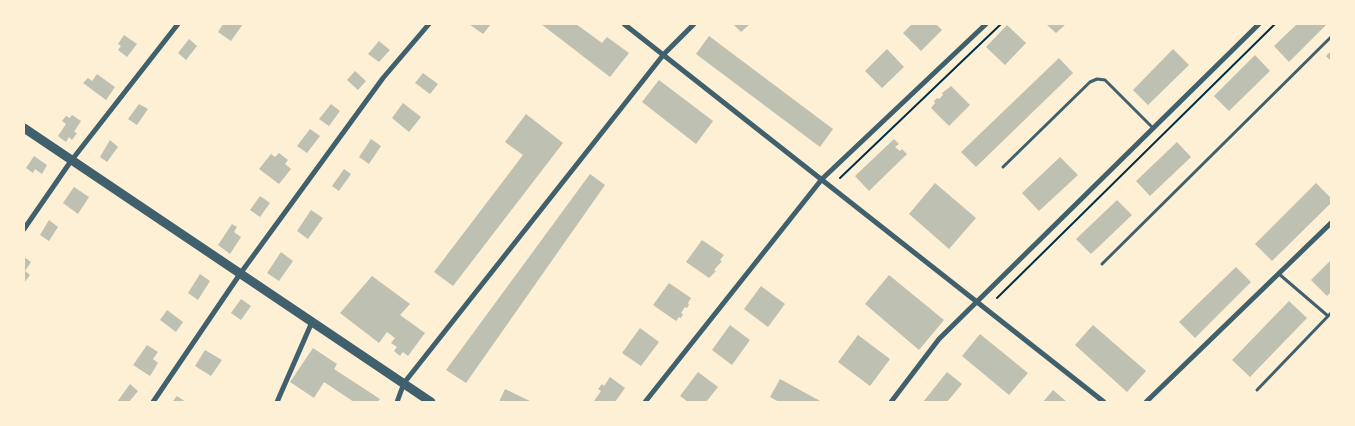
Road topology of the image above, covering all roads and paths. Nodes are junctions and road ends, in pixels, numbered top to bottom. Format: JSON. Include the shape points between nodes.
{"nodes":[{"id":1,"x":178,"y":24,"type":"edge"},
{"id":2,"x":429,"y":24,"type":"edge"},
{"id":3,"x":624,"y":24,"type":"edge"},
{"id":4,"x":694,"y":24,"type":"edge"},
{"id":5,"x":986,"y":24,"type":"edge"},
{"id":6,"x":1001,"y":24,"type":"edge"},
{"id":7,"x":1259,"y":24,"type":"edge"},
{"id":8,"x":1274,"y":24,"type":"edge"},
{"id":9,"x":1331,"y":37,"type":"edge"},
{"id":10,"x":664,"y":54,"type":"junction"},
{"id":11,"x":24,"y":128,"type":"edge"},
{"id":12,"x":1153,"y":128,"type":"junction"},
{"id":13,"x":71,"y":161,"type":"junction"},
{"id":14,"x":1002,"y":167,"type":"dead end"},
{"id":15,"x":822,"y":178,"type":"junction"},
{"id":16,"x":840,"y":178,"type":"dead end"},
{"id":17,"x":1331,"y":223,"type":"edge"},
{"id":18,"x":24,"y":229,"type":"edge"},
{"id":19,"x":1102,"y":264,"type":"dead end"},
{"id":20,"x":240,"y":274,"type":"junction"},
{"id":21,"x":1279,"y":274,"type":"junction"},
{"id":22,"x":997,"y":298,"type":"dead end"},
{"id":23,"x":978,"y":301,"type":"junction"},
{"id":24,"x":1331,"y":313,"type":"edge"},
{"id":25,"x":1328,"y":316,"type":"junction"},
{"id":26,"x":312,"y":322,"type":"junction"},
{"id":27,"x":404,"y":383,"type":"junction"},
{"id":28,"x":1257,"y":390,"type":"dead end"},
{"id":29,"x":153,"y":402,"type":"edge"},
{"id":30,"x":277,"y":402,"type":"edge"},
{"id":31,"x":397,"y":402,"type":"edge"},
{"id":32,"x":431,"y":402,"type":"edge"},
{"id":33,"x":645,"y":402,"type":"edge"},
{"id":34,"x":891,"y":402,"type":"edge"},
{"id":35,"x":1104,"y":402,"type":"edge"},
{"id":36,"x":1146,"y":402,"type":"edge"}],
"edges":[{"from":1,"to":13,"type":"street"},
{"from":2,"to":20,"type":"street","via":[[384,78]]},
{"from":3,"to":10,"type":"street"},
{"from":4,"to":10,"type":"street"},
{"from":5,"to":15,"type":"street"},
{"from":6,"to":16,"type":"path"},
{"from":7,"to":12,"type":"street"},
{"from":8,"to":22,"type":"path"},
{"from":9,"to":19,"type":"lane"},
{"from":10,"to":15,"type":"street"},
{"from":10,"to":27,"type":"street"},
{"from":11,"to":13,"type":"street"},
{"from":12,"to":14,"type":"lane","via":[[1105,80],[1097,79],[1090,82]]},
{"from":12,"to":23,"type":"street"},
{"from":13,"to":18,"type":"street"},
{"from":13,"to":20,"type":"street"},
{"from":15,"to":23,"type":"street"},
{"from":15,"to":33,"type":"street"},
{"from":17,"to":21,"type":"street"},
{"from":20,"to":26,"type":"street"},
{"from":20,"to":29,"type":"street"},
{"from":21,"to":25,"type":"lane"},
{"from":21,"to":36,"type":"street"},
{"from":23,"to":34,"type":"street","via":[[939,339]]},
{"from":23,"to":35,"type":"street"},
{"from":24,"to":25,"type":"lane"},
{"from":25,"to":28,"type":"lane"},
{"from":26,"to":27,"type":"street"},
{"from":26,"to":30,"type":"street"},
{"from":27,"to":31,"type":"street"},
{"from":27,"to":32,"type":"street"}]}
